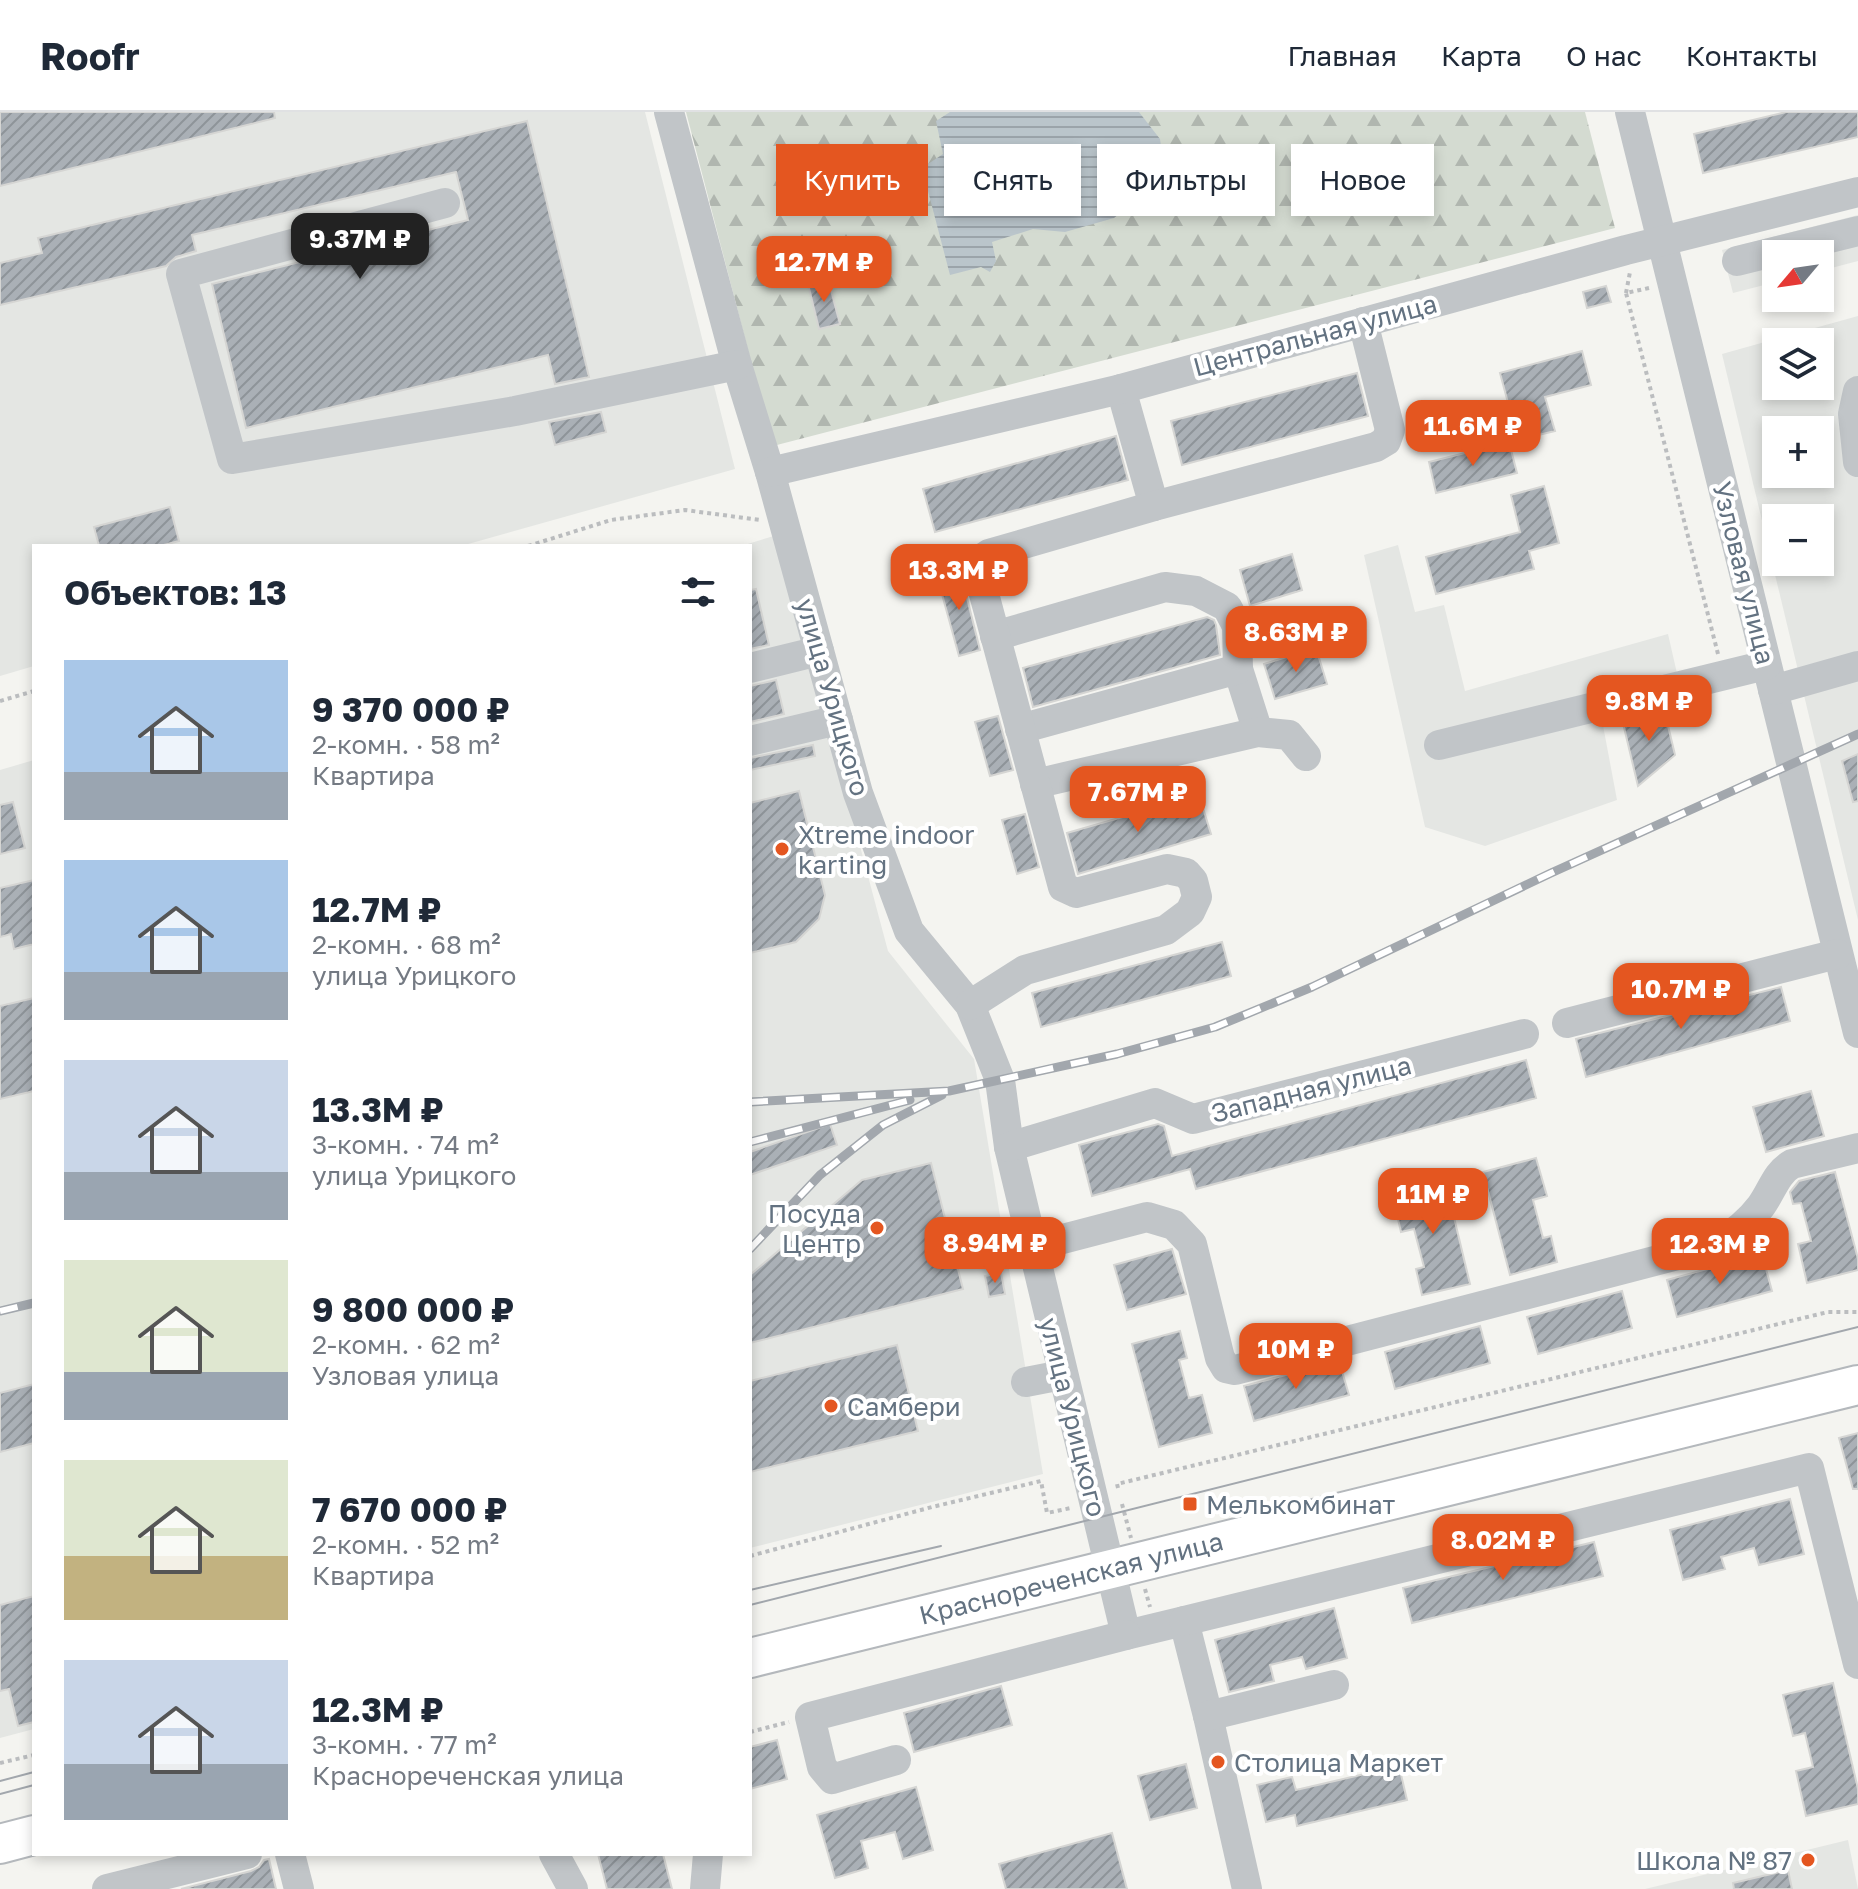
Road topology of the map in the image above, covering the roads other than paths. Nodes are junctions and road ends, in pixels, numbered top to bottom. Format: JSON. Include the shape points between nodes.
{"nodes":[{"id":1,"x":669,"y":112,"type":"edge"},
{"id":2,"x":1630,"y":112,"type":"edge"},
{"id":3,"x":1858,"y":192,"type":"edge"},
{"id":4,"x":445,"y":203,"type":"dead end"},
{"id":5,"x":1858,"y":231,"type":"edge"},
{"id":6,"x":1662,"y":241,"type":"junction"},
{"id":7,"x":1737,"y":261,"type":"dead end"},
{"id":8,"x":1363,"y":322,"type":"junction"},
{"id":9,"x":737,"y":365,"type":"junction"},
{"id":10,"x":1121,"y":389,"type":"junction"},
{"id":11,"x":1858,"y":391,"type":"edge"},
{"id":12,"x":1858,"y":462,"type":"edge"},
{"id":13,"x":770,"y":472,"type":"junction"},
{"id":14,"x":1154,"y":506,"type":"junction"},
{"id":15,"x":995,"y":636,"type":"junction"},
{"id":16,"x":819,"y":651,"type":"junction"},
{"id":17,"x":1858,"y":666,"type":"edge"},
{"id":18,"x":752,"y":668,"type":"edge"},
{"id":19,"x":1238,"y":669,"type":"junction"},
{"id":20,"x":1770,"y":677,"type":"junction"},
{"id":21,"x":1250,"y":700,"type":"junction"},
{"id":22,"x":838,"y":720,"type":"junction"},
{"id":23,"x":1020,"y":729,"type":"junction"},
{"id":24,"x":1258,"y":732,"type":"junction"},
{"id":25,"x":752,"y":741,"type":"edge"},
{"id":26,"x":1439,"y":745,"type":"dead end"},
{"id":27,"x":1035,"y":784,"type":"junction"},
{"id":28,"x":1837,"y":954,"type":"junction"},
{"id":29,"x":970,"y":1005,"type":"junction"},
{"id":30,"x":1856,"y":1019,"type":"edge"},
{"id":31,"x":1567,"y":1023,"type":"dead end"},
{"id":32,"x":1524,"y":1034,"type":"dead end"},
{"id":33,"x":1009,"y":1147,"type":"junction"},
{"id":34,"x":1858,"y":1148,"type":"edge"},
{"id":35,"x":1032,"y":1247,"type":"junction"},
{"id":36,"x":1062,"y":1375,"type":"junction"},
{"id":37,"x":1026,"y":1382,"type":"dead end"},
{"id":38,"x":1858,"y":1385,"type":"edge"},
{"id":39,"x":1124,"y":1564,"type":"junction"},
{"id":40,"x":1173,"y":1612,"type":"junction"},
{"id":41,"x":1126,"y":1635,"type":"junction"},
{"id":42,"x":752,"y":1657,"type":"edge"},
{"id":43,"x":1858,"y":1664,"type":"edge"},
{"id":44,"x":1334,"y":1685,"type":"dead end"},
{"id":45,"x":1208,"y":1716,"type":"junction"},
{"id":46,"x":896,"y":1760,"type":"dead end"},
{"id":47,"x":32,"y":1836,"type":"edge"},
{"id":48,"x":0,"y":1844,"type":"edge"},
{"id":49,"x":239,"y":1856,"type":"edge"},
{"id":50,"x":291,"y":1856,"type":"edge"},
{"id":51,"x":555,"y":1856,"type":"edge"},
{"id":52,"x":708,"y":1856,"type":"edge"},
{"id":53,"x":569,"y":1888,"type":"edge"},
{"id":54,"x":107,"y":1889,"type":"edge"},
{"id":55,"x":299,"y":1889,"type":"edge"},
{"id":56,"x":705,"y":1889,"type":"edge"},
{"id":57,"x":1247,"y":1889,"type":"edge"}],
"edges":[{"from":1,"to":9,"type":"street","name":"улица Урицкого"},
{"from":2,"to":6,"type":"street","name":"Узловая улица"},
{"from":3,"to":6,"type":"street","name":"Центральная улица"},
{"from":4,"to":9,"type":"street","via":[[181,274],[232,459],[515,411]]},
{"from":5,"to":7,"type":"street"},
{"from":6,"to":8,"type":"street","name":"Центральная улица"},
{"from":6,"to":20,"type":"street","name":"Узловая улица"},
{"from":8,"to":10,"type":"street","name":"Центральная улица"},
{"from":8,"to":14,"type":"street","via":[[1390,430],[1386,441]]},
{"from":9,"to":13,"type":"street","name":"улица Урицкого"},
{"from":10,"to":13,"type":"street","name":"Центральная улица"},
{"from":10,"to":14,"type":"street"},
{"from":11,"to":12,"type":"street","via":[[1853,414]]},
{"from":13,"to":16,"type":"street","name":"улица Урицкого"},
{"from":14,"to":15,"type":"street","via":[[980,560],[977,568]]},
{"from":15,"to":19,"type":"street","via":[[1165,587],[1196,591],[1227,607],[1237,626]]},
{"from":15,"to":23,"type":"street"},
{"from":16,"to":18,"type":"street"},
{"from":16,"to":22,"type":"street","name":"улица Урицкого"},
{"from":17,"to":20,"type":"street"},
{"from":19,"to":21,"type":"street"},
{"from":19,"to":23,"type":"street"},
{"from":20,"to":26,"type":"street","via":[[1723,675]]},
{"from":20,"to":28,"type":"street","name":"Узловая улица"},
{"from":21,"to":24,"type":"street"},
{"from":21,"to":24,"type":"street","via":[[1297,746]]},
{"from":22,"to":25,"type":"street"},
{"from":22,"to":29,"type":"street","name":"улица Урицкого","via":[[858,793],[909,931]]},
{"from":23,"to":27,"type":"street"},
{"from":24,"to":27,"type":"street"},
{"from":27,"to":29,"type":"street","via":[[1063,887],[1076,893],[1167,869],[1186,873],[1197,897],[1190,912],[1166,930],[1025,970]]},
{"from":28,"to":30,"type":"street","name":"Узловая улица"},
{"from":28,"to":31,"type":"street"},
{"from":29,"to":33,"type":"street","name":"улица Урицкого","via":[[1000,1080]]},
{"from":32,"to":33,"type":"street","name":"Западная улица","via":[[1193,1119],[1155,1103]]},
{"from":33,"to":35,"type":"street","name":"улица Урицкого"},
{"from":34,"to":35,"type":"street","via":[[1783,1169],[1762,1205],[1736,1233],[1716,1245],[1235,1370],[1226,1368],[1220,1358],[1192,1244],[1174,1225],[1147,1217]]},
{"from":35,"to":36,"type":"street","name":"улица Урицкого"},
{"from":36,"to":37,"type":"street"},
{"from":36,"to":39,"type":"street","name":"улица Урицкого","via":[[1094,1504]]},
{"from":38,"to":39,"type":"main road","name":"Краснореченская улица"},
{"from":39,"to":41,"type":"street","name":"улица Урицкого"},
{"from":39,"to":42,"type":"main road","name":"Краснореченская улица"},
{"from":40,"to":41,"type":"street"},
{"from":40,"to":43,"type":"street","via":[[1809,1468]]},
{"from":40,"to":45,"type":"street"},
{"from":41,"to":46,"type":"street","via":[[810,1717],[822,1767],[832,1779]]},
{"from":44,"to":45,"type":"street"},
{"from":45,"to":57,"type":"street"},
{"from":47,"to":48,"type":"main road"},
{"from":49,"to":54,"type":"street"},
{"from":50,"to":55,"type":"street"},
{"from":51,"to":53,"type":"street"},
{"from":52,"to":56,"type":"street"}]}
